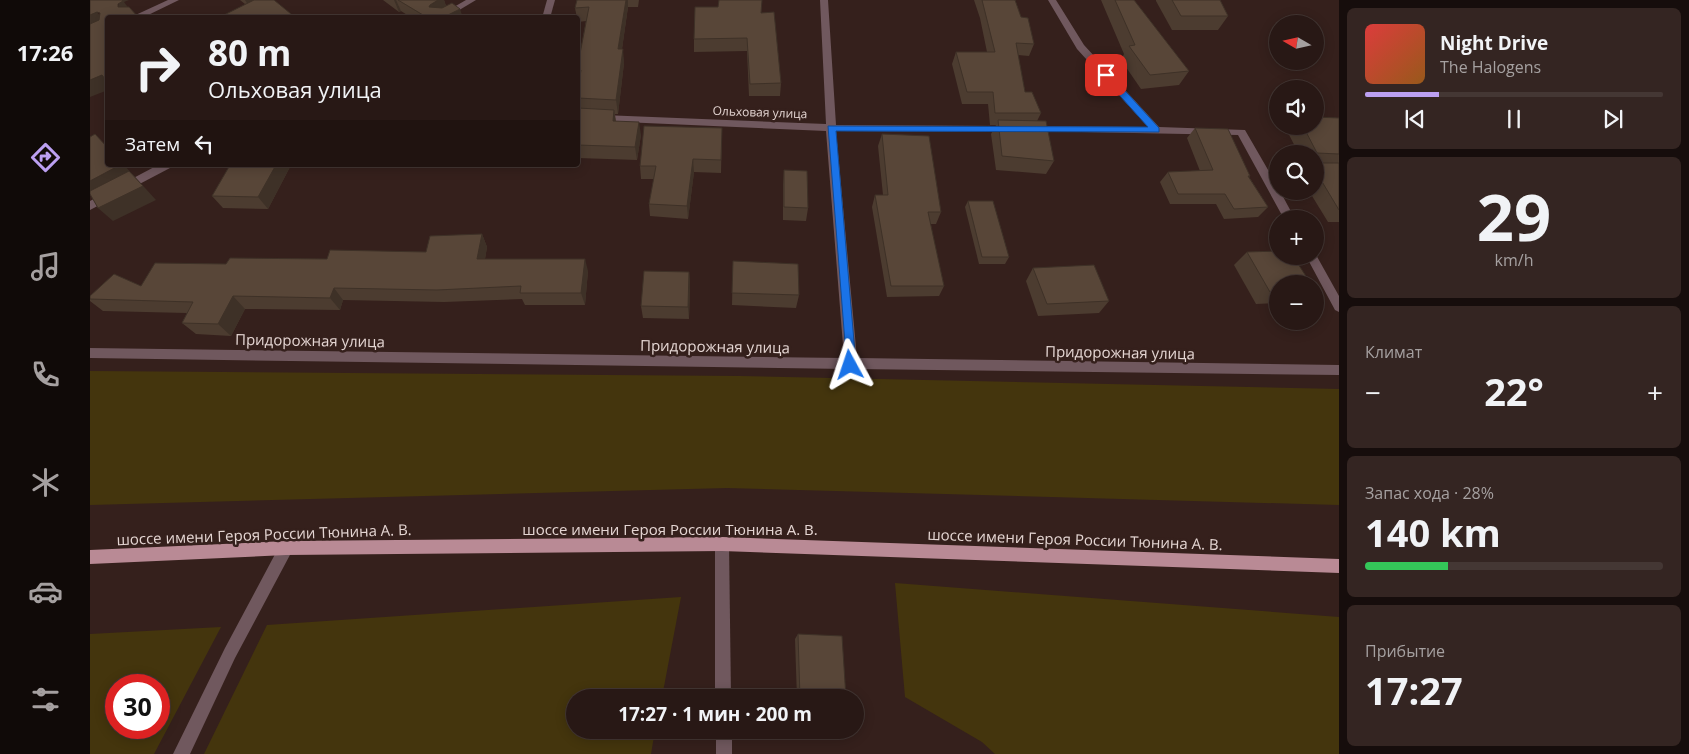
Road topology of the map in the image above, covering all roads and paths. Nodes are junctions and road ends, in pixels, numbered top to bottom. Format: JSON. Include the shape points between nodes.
{"nodes":[{"id":1,"x":175,"y":0,"type":"edge"},
{"id":2,"x":472,"y":0,"type":"edge"},
{"id":3,"x":550,"y":0,"type":"edge"},
{"id":4,"x":824,"y":0,"type":"edge"},
{"id":5,"x":1052,"y":0,"type":"edge"},
{"id":6,"x":141,"y":15,"type":"edge"},
{"id":7,"x":444,"y":15,"type":"edge"},
{"id":8,"x":547,"y":15,"type":"edge"},
{"id":9,"x":580,"y":117,"type":"edge"},
{"id":10,"x":831,"y":128,"type":"junction"},
{"id":11,"x":1156,"y":130,"type":"junction"},
{"id":12,"x":162,"y":167,"type":"edge"},
{"id":13,"x":90,"y":206,"type":"edge"},
{"id":14,"x":1285,"y":210,"type":"edge"},
{"id":15,"x":1316,"y":265,"type":"edge"},
{"id":16,"x":1339,"y":307,"type":"edge"},
{"id":17,"x":90,"y":353,"type":"edge"},
{"id":18,"x":850,"y":365,"type":"junction"},
{"id":19,"x":1339,"y":370,"type":"edge"},
{"id":20,"x":722,"y":544,"type":"junction"},
{"id":21,"x":286,"y":548,"type":"junction"},
{"id":22,"x":90,"y":557,"type":"edge"},
{"id":23,"x":1339,"y":566,"type":"edge"},
{"id":24,"x":723,"y":689,"type":"edge"},
{"id":25,"x":724,"y":739,"type":"edge"},
{"id":26,"x":181,"y":754,"type":"edge"},
{"id":27,"x":724,"y":754,"type":"edge"}],
"edges":[{"from":1,"to":6,"type":"street"},
{"from":2,"to":7,"type":"street"},
{"from":3,"to":8,"type":"street"},
{"from":4,"to":10,"type":"street"},
{"from":5,"to":11,"type":"street","via":[[1080,47]]},
{"from":9,"to":10,"type":"street","name":"Ольховая улица"},
{"from":10,"to":11,"type":"street","name":"Ольховая улица"},
{"from":10,"to":18,"type":"street"},
{"from":11,"to":14,"type":"street","name":"Ольховая улица","via":[[1242,132]]},
{"from":12,"to":13,"type":"street"},
{"from":15,"to":16,"type":"street"},
{"from":17,"to":18,"type":"street","name":"Придорожная улица"},
{"from":18,"to":19,"type":"street","name":"Придорожная улица"},
{"from":20,"to":21,"type":"main road","name":"шоссе имени Героя России Тюнина А. В."},
{"from":20,"to":23,"type":"main road","name":"шоссе имени Героя России Тюнина А. В."},
{"from":20,"to":24,"type":"street"},
{"from":21,"to":22,"type":"main road","name":"шоссе имени Героя России Тюнина А. В."},
{"from":21,"to":26,"type":"street"},
{"from":25,"to":27,"type":"street"}]}
